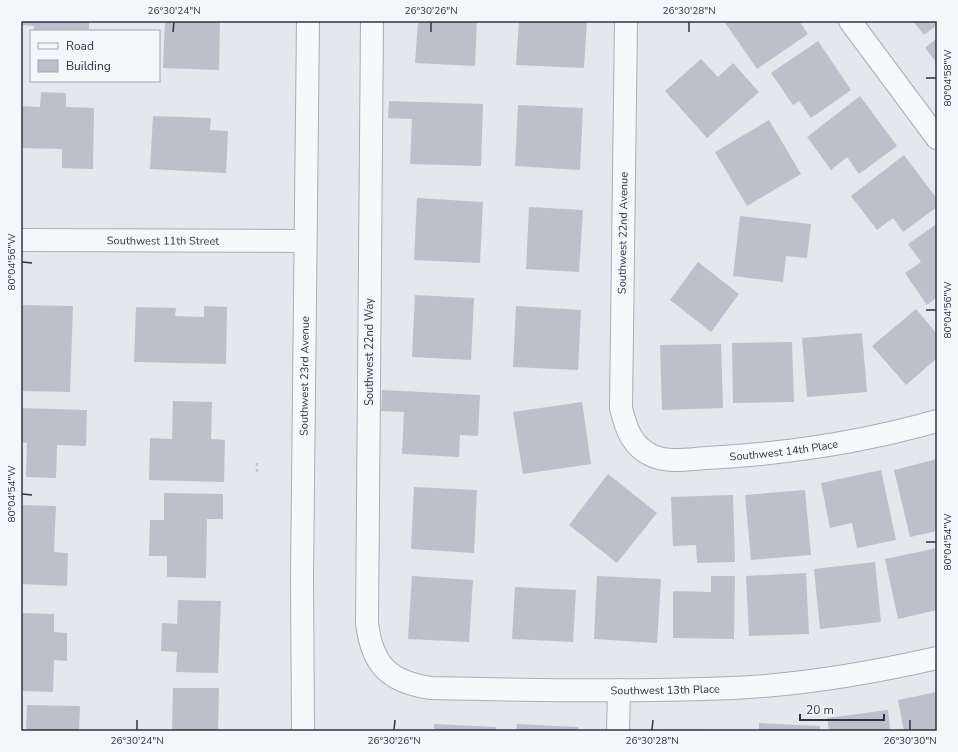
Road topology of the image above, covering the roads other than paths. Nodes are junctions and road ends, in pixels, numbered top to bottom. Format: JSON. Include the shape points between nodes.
{"nodes":[{"id":1,"x":308,"y":21,"type":"edge"},
{"id":2,"x":372,"y":21,"type":"edge"},
{"id":3,"x":626,"y":21,"type":"edge"},
{"id":4,"x":850,"y":21,"type":"edge"},
{"id":5,"x":937,"y":138,"type":"edge"},
{"id":6,"x":21,"y":240,"type":"edge"},
{"id":7,"x":305,"y":241,"type":"junction"},
{"id":8,"x":937,"y":421,"type":"edge"},
{"id":9,"x":634,"y":441,"type":"joint"},
{"id":10,"x":937,"y":658,"type":"edge"},
{"id":11,"x":392,"y":676,"type":"joint"},
{"id":12,"x":619,"y":690,"type":"junction"},
{"id":13,"x":303,"y":731,"type":"edge"},
{"id":14,"x":618,"y":731,"type":"edge"}],
"edges":[{"from":1,"to":7,"type":"street","name":"Southwest 23rd Avenue"},
{"from":2,"to":11,"type":"street","name":"Southwest 22nd Way","via":[[367,623],[370,643],[378,661]]},
{"from":3,"to":9,"type":"street","name":"Southwest 22nd Avenue","via":[[621,408],[625,428]]},
{"from":4,"to":5,"type":"street"},
{"from":6,"to":7,"type":"street","name":"Southwest 11th Street"},
{"from":7,"to":13,"type":"street","name":"Southwest 23rd Avenue"},
{"from":8,"to":9,"type":"street","name":"Southwest 14th Place","via":[[824,446],[738,456],[674,460],[654,456]]},
{"from":10,"to":12,"type":"street","name":"Southwest 13th Place","via":[[900,667],[798,682],[735,688]]},
{"from":11,"to":12,"type":"street","name":"Southwest 13th Place","via":[[410,685],[431,688]]},
{"from":12,"to":14,"type":"street"}]}
